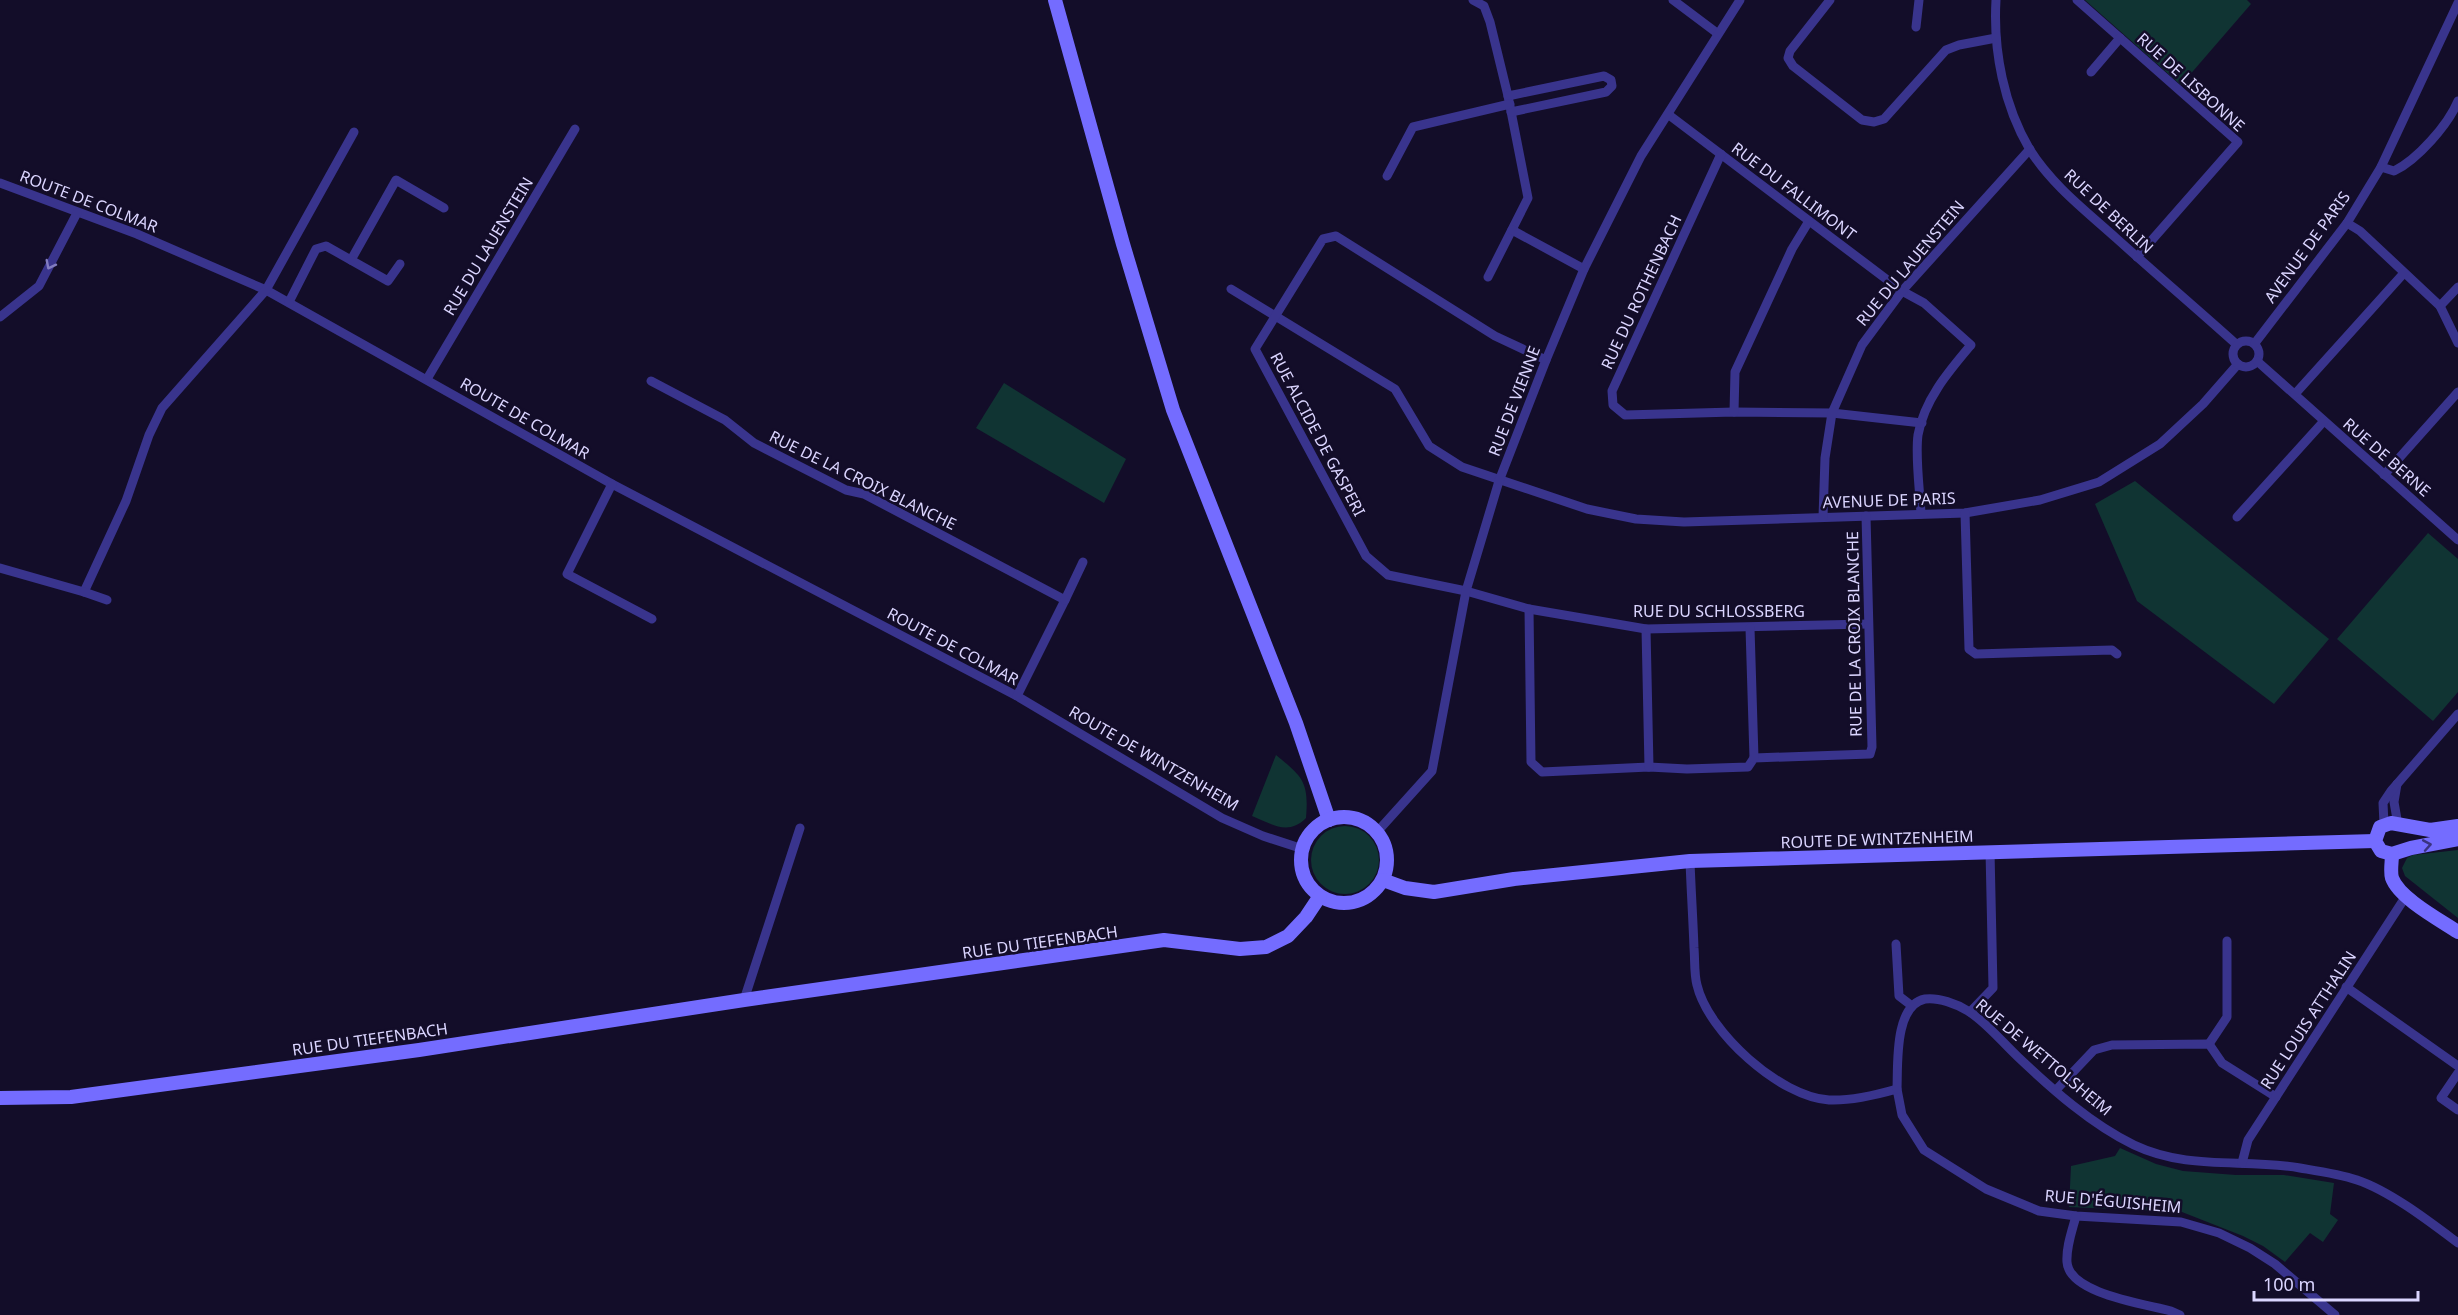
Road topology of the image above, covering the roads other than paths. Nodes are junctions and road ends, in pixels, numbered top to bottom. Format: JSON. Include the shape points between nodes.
{"nodes":[{"id":1,"x":1055,"y":0,"type":"edge"},
{"id":2,"x":1473,"y":0,"type":"edge"},
{"id":3,"x":1673,"y":0,"type":"edge"},
{"id":4,"x":1740,"y":0,"type":"edge"},
{"id":5,"x":1830,"y":0,"type":"edge"},
{"id":6,"x":1919,"y":0,"type":"edge"},
{"id":7,"x":1996,"y":0,"type":"edge"},
{"id":8,"x":2077,"y":0,"type":"edge"},
{"id":9,"x":2453,"y":0,"type":"edge"},
{"id":10,"x":2458,"y":3,"type":"edge"},
{"id":11,"x":1916,"y":27,"type":"dead end"},
{"id":12,"x":1718,"y":33,"type":"junction"},
{"id":13,"x":1996,"y":38,"type":"junction"},
{"id":14,"x":2120,"y":38,"type":"junction"},
{"id":15,"x":2091,"y":72,"type":"dead end"},
{"id":16,"x":2458,"y":101,"type":"edge"},
{"id":17,"x":1510,"y":104,"type":"junction"},
{"id":18,"x":1669,"y":115,"type":"junction"},
{"id":19,"x":575,"y":129,"type":"dead end"},
{"id":20,"x":354,"y":132,"type":"dead end"},
{"id":21,"x":2030,"y":149,"type":"junction"},
{"id":22,"x":1720,"y":154,"type":"junction"},
{"id":23,"x":2381,"y":167,"type":"junction"},
{"id":24,"x":1387,"y":176,"type":"dead end"},
{"id":25,"x":0,"y":183,"type":"edge"},
{"id":26,"x":444,"y":208,"type":"dead end"},
{"id":27,"x":77,"y":213,"type":"junction"},
{"id":28,"x":1809,"y":221,"type":"junction"},
{"id":29,"x":2347,"y":223,"type":"junction"},
{"id":30,"x":1512,"y":230,"type":"junction"},
{"id":31,"x":2137,"y":257,"type":"junction"},
{"id":32,"x":351,"y":260,"type":"junction"},
{"id":33,"x":400,"y":264,"type":"dead end"},
{"id":34,"x":1584,"y":268,"type":"junction"},
{"id":35,"x":2404,"y":273,"type":"junction"},
{"id":36,"x":1488,"y":277,"type":"dead end"},
{"id":37,"x":2458,"y":287,"type":"edge"},
{"id":38,"x":1231,"y":289,"type":"dead end"},
{"id":39,"x":266,"y":290,"type":"junction"},
{"id":40,"x":1902,"y":291,"type":"junction"},
{"id":41,"x":289,"y":302,"type":"junction"},
{"id":42,"x":2440,"y":306,"type":"junction"},
{"id":43,"x":1274,"y":316,"type":"junction"},
{"id":44,"x":0,"y":317,"type":"edge"},
{"id":45,"x":2458,"y":343,"type":"edge"},
{"id":46,"x":2236,"y":344,"type":"junction"},
{"id":47,"x":2254,"y":344,"type":"junction"},
{"id":48,"x":1546,"y":360,"type":"junction"},
{"id":49,"x":2257,"y":361,"type":"junction"},
{"id":50,"x":2238,"y":364,"type":"junction"},
{"id":51,"x":427,"y":379,"type":"junction"},
{"id":52,"x":651,"y":381,"type":"dead end"},
{"id":53,"x":2458,"y":392,"type":"edge"},
{"id":54,"x":2295,"y":394,"type":"junction"},
{"id":55,"x":1734,"y":412,"type":"junction"},
{"id":56,"x":1832,"y":413,"type":"junction"},
{"id":57,"x":2324,"y":421,"type":"junction"},
{"id":58,"x":1922,"y":423,"type":"junction"},
{"id":59,"x":2384,"y":475,"type":"junction"},
{"id":60,"x":1499,"y":481,"type":"junction"},
{"id":61,"x":612,"y":484,"type":"junction"},
{"id":62,"x":1965,"y":513,"type":"junction"},
{"id":63,"x":1921,"y":514,"type":"junction"},
{"id":64,"x":1866,"y":516,"type":"junction"},
{"id":65,"x":1823,"y":517,"type":"junction"},
{"id":66,"x":2238,"y":517,"type":"dead end"},
{"id":67,"x":2458,"y":540,"type":"edge"},
{"id":68,"x":1083,"y":562,"type":"dead end"},
{"id":69,"x":0,"y":568,"type":"edge"},
{"id":70,"x":1466,"y":591,"type":"junction"},
{"id":71,"x":84,"y":592,"type":"junction"},
{"id":72,"x":107,"y":600,"type":"dead end"},
{"id":73,"x":1065,"y":600,"type":"junction"},
{"id":74,"x":1529,"y":609,"type":"junction"},
{"id":75,"x":652,"y":619,"type":"dead end"},
{"id":76,"x":1868,"y":624,"type":"junction"},
{"id":77,"x":1750,"y":628,"type":"junction"},
{"id":78,"x":1646,"y":629,"type":"junction"},
{"id":79,"x":2117,"y":654,"type":"dead end"},
{"id":80,"x":1021,"y":699,"type":"junction"},
{"id":81,"x":2458,"y":714,"type":"edge"},
{"id":82,"x":1754,"y":758,"type":"junction"},
{"id":83,"x":1649,"y":767,"type":"junction"},
{"id":84,"x":2398,"y":782,"type":"junction"},
{"id":85,"x":1329,"y":820,"type":"junction"},
{"id":86,"x":2384,"y":824,"type":"junction"},
{"id":87,"x":2398,"y":825,"type":"junction"},
{"id":88,"x":2458,"y":826,"type":"edge"},
{"id":89,"x":800,"y":828,"type":"dead end"},
{"id":90,"x":1377,"y":832,"type":"junction"},
{"id":91,"x":2458,"y":839,"type":"edge"},
{"id":92,"x":2375,"y":841,"type":"junction"},
{"id":93,"x":1303,"y":849,"type":"junction"},
{"id":94,"x":1990,"y":852,"type":"junction"},
{"id":95,"x":2395,"y":854,"type":"junction"},
{"id":96,"x":1690,"y":861,"type":"junction"},
{"id":97,"x":1383,"y":880,"type":"junction"},
{"id":98,"x":1320,"y":896,"type":"junction"},
{"id":99,"x":2406,"y":896,"type":"junction"},
{"id":100,"x":2458,"y":932,"type":"edge"},
{"id":101,"x":2227,"y":941,"type":"dead end"},
{"id":102,"x":1896,"y":944,"type":"dead end"},
{"id":103,"x":2346,"y":987,"type":"junction"},
{"id":104,"x":744,"y":1000,"type":"junction"},
{"id":105,"x":1912,"y":1006,"type":"junction"},
{"id":106,"x":1970,"y":1012,"type":"junction"},
{"id":107,"x":2209,"y":1044,"type":"junction"},
{"id":108,"x":2458,"y":1066,"type":"edge"},
{"id":109,"x":2458,"y":1073,"type":"edge"},
{"id":110,"x":1897,"y":1089,"type":"junction"},
{"id":111,"x":2056,"y":1090,"type":"junction"},
{"id":112,"x":2276,"y":1097,"type":"junction"},
{"id":113,"x":0,"y":1098,"type":"edge"},
{"id":114,"x":2458,"y":1110,"type":"edge"},
{"id":115,"x":2242,"y":1163,"type":"junction"},
{"id":116,"x":2076,"y":1216,"type":"junction"},
{"id":117,"x":2458,"y":1243,"type":"edge"},
{"id":118,"x":2180,"y":1315,"type":"edge"},
{"id":119,"x":2335,"y":1315,"type":"edge"}],
"edges":[{"from":1,"to":85,"type":"main road","via":[[1173,410],[1296,723]]},
{"from":2,"to":17,"type":"street","via":[[1484,6],[1491,22]]},
{"from":3,"to":12,"type":"street"},
{"from":4,"to":12,"type":"street","name":"RUE DE VIENNE"},
{"from":5,"to":13,"type":"street","via":[[1788,58],[1863,120],[1884,119],[1946,50]]},
{"from":6,"to":11,"type":"street"},
{"from":7,"to":13,"type":"street","name":"RUE DE BERLIN"},
{"from":8,"to":14,"type":"street","name":"RUE DE LISBONNE"},
{"from":9,"to":10,"type":"street"},
{"from":10,"to":23,"type":"street","name":"AVENUE DE PARIS"},
{"from":12,"to":18,"type":"street","name":"RUE DE VIENNE"},
{"from":13,"to":21,"type":"street","name":"RUE DE BERLIN","via":[[2008,100]]},
{"from":14,"to":15,"type":"street","name":"RUE DE LISBONNE"},
{"from":14,"to":31,"type":"street","name":"RUE DE LISBONNE","via":[[2238,142]]},
{"from":16,"to":23,"type":"street","via":[[2453,114],[2408,164],[2394,171]]},
{"from":17,"to":17,"type":"street","via":[[1606,92],[1612,86],[1611,80],[1604,76]]},
{"from":17,"to":24,"type":"street","via":[[1413,127]]},
{"from":17,"to":30,"type":"street","via":[[1528,198]]},
{"from":18,"to":22,"type":"street","name":"RUE DU FALLIMONT"},
{"from":18,"to":34,"type":"street","name":"RUE DE VIENNE","via":[[1641,156]]},
{"from":19,"to":51,"type":"street","name":"RUE DU LAUENSTEIN"},
{"from":20,"to":39,"type":"street"},
{"from":21,"to":31,"type":"street","name":"RUE DE BERLIN","via":[[2056,184]]},
{"from":21,"to":40,"type":"street","name":"RUE DU LAUENSTEIN"},
{"from":22,"to":28,"type":"street","name":"RUE DU FALLIMONT"},
{"from":22,"to":55,"type":"street","name":"RUE DU ROTHENBACH","via":[[1612,391],[1613,405],[1625,415]]},
{"from":23,"to":29,"type":"street","name":"AVENUE DE PARIS"},
{"from":25,"to":27,"type":"street","name":"ROUTE DE COLMAR"},
{"from":26,"to":32,"type":"street","via":[[396,180]]},
{"from":27,"to":39,"type":"street","name":"ROUTE DE COLMAR","via":[[137,234]]},
{"from":27,"to":44,"type":"street","one_way":true,"via":[[39,286]]},
{"from":28,"to":40,"type":"street","name":"RUE DU FALLIMONT"},
{"from":28,"to":55,"type":"street","via":[[1735,372]]},
{"from":29,"to":35,"type":"street"},
{"from":29,"to":47,"type":"street","name":"AVENUE DE PARIS"},
{"from":30,"to":34,"type":"street"},
{"from":30,"to":36,"type":"street"},
{"from":31,"to":46,"type":"street","name":"RUE DE BERLIN"},
{"from":32,"to":33,"type":"street","via":[[388,281]]},
{"from":32,"to":41,"type":"street","via":[[326,246],[316,249]]},
{"from":34,"to":48,"type":"street","name":"RUE DE VIENNE"},
{"from":35,"to":42,"type":"street"},
{"from":35,"to":54,"type":"street"},
{"from":37,"to":42,"type":"street"},
{"from":38,"to":43,"type":"street","name":"AVENUE DE PARIS"},
{"from":39,"to":41,"type":"street","name":"ROUTE DE COLMAR"},
{"from":39,"to":71,"type":"street","via":[[162,408],[126,501]]},
{"from":40,"to":56,"type":"street","name":"RUE DU LAUENSTEIN","via":[[1862,345]]},
{"from":40,"to":58,"type":"street","name":"RUE DU FALLIMONT","via":[[1924,303],[1971,345],[1940,382]]},
{"from":41,"to":51,"type":"street","name":"ROUTE DE COLMAR"},
{"from":42,"to":45,"type":"street"},
{"from":43,"to":48,"type":"street","name":"RUE ALCIDE DE GASPERI","via":[[1323,239],[1336,236],[1495,336]]},
{"from":43,"to":60,"type":"street","name":"AVENUE DE PARIS","via":[[1395,389],[1429,447],[1462,467]]},
{"from":43,"to":70,"type":"street","name":"RUE ALCIDE DE GASPERI","via":[[1255,349],[1366,556],[1388,574]]},
{"from":46,"to":47,"type":"street"},
{"from":46,"to":50,"type":"street","via":[[2233,356]]},
{"from":47,"to":49,"type":"street","via":[[2259,351]]},
{"from":48,"to":60,"type":"street","name":"RUE DE VIENNE"},
{"from":49,"to":50,"type":"street","via":[[2249,367]]},
{"from":49,"to":54,"type":"street","name":"RUE DE BERNE"},
{"from":50,"to":62,"type":"street","name":"AVENUE DE PARIS","via":[[2160,444],[2099,482],[2040,500]]},
{"from":51,"to":61,"type":"street","name":"ROUTE DE COLMAR"},
{"from":52,"to":73,"type":"street","name":"RUE DE LA CROIX BLANCHE","via":[[725,420],[754,443],[846,490],[864,494]]},
{"from":53,"to":59,"type":"street"},
{"from":54,"to":57,"type":"street","name":"RUE DE BERNE"},
{"from":55,"to":56,"type":"street","name":"RUE DU ROTHENBACH"},
{"from":56,"to":58,"type":"street","name":"RUE DU ROTHENBACH"},
{"from":56,"to":65,"type":"street","name":"RUE DU LAUENSTEIN","via":[[1825,458]]},
{"from":57,"to":59,"type":"street","name":"RUE DE BERNE"},
{"from":57,"to":66,"type":"street","name":"RUE DE BERNE"},
{"from":58,"to":63,"type":"street","via":[[1918,436]]},
{"from":59,"to":67,"type":"street","name":"RUE DE BERNE"},
{"from":60,"to":65,"type":"street","name":"AVENUE DE PARIS","via":[[1587,509],[1636,519],[1684,522]]},
{"from":60,"to":70,"type":"street","name":"RUE DE VIENNE"},
{"from":61,"to":75,"type":"street","via":[[567,574]]},
{"from":61,"to":80,"type":"street","name":"ROUTE DE COLMAR"},
{"from":62,"to":63,"type":"street","name":"AVENUE DE PARIS"},
{"from":62,"to":79,"type":"street","via":[[1969,650],[1976,654],[2112,650]]},
{"from":63,"to":64,"type":"street","name":"AVENUE DE PARIS"},
{"from":64,"to":65,"type":"street","name":"AVENUE DE PARIS"},
{"from":64,"to":76,"type":"street","name":"RUE DE LA CROIX BLANCHE"},
{"from":68,"to":73,"type":"street"},
{"from":69,"to":71,"type":"street"},
{"from":70,"to":74,"type":"street","name":"RUE DU SCHLOSSBERG"},
{"from":70,"to":90,"type":"street","name":"RUE DE VIENNE","via":[[1432,771]]},
{"from":71,"to":72,"type":"street"},
{"from":73,"to":80,"type":"street"},
{"from":74,"to":78,"type":"street","name":"RUE DU SCHLOSSBERG"},
{"from":74,"to":83,"type":"street","name":"RUE DE LA CROIX BLANCHE","via":[[1531,762],[1542,772]]},
{"from":76,"to":77,"type":"street","name":"RUE DU SCHLOSSBERG"},
{"from":76,"to":82,"type":"street","name":"RUE DE LA CROIX BLANCHE","via":[[1870,754]]},
{"from":77,"to":78,"type":"street","name":"RUE DU SCHLOSSBERG"},
{"from":77,"to":82,"type":"street"},
{"from":78,"to":83,"type":"street"},
{"from":80,"to":93,"type":"street","name":"ROUTE DE WINTZENHEIM","via":[[1222,818]]},
{"from":81,"to":84,"type":"street"},
{"from":82,"to":83,"type":"street","name":"RUE DE LA CROIX BLANCHE","via":[[1748,767]]},
{"from":84,"to":86,"type":"street","via":[[2383,803]]},
{"from":84,"to":87,"type":"street","via":[[2394,802]]},
{"from":85,"to":90,"type":"main road","via":[[1347,817],[1363,821]]},
{"from":85,"to":93,"type":"main road","via":[[1313,830]]},
{"from":86,"to":87,"type":"main road"},
{"from":86,"to":92,"type":"main road"},
{"from":87,"to":88,"type":"main road","via":[[2430,830]]},
{"from":87,"to":95,"type":"main road","via":[[2407,839]]},
{"from":89,"to":104,"type":"street"},
{"from":90,"to":97,"type":"main road","via":[[1386,848]]},
{"from":95,"to":91,"type":"main road","one_way":true},
{"from":92,"to":94,"type":"main road","name":"ROUTE DE WINTZENHEIM"},
{"from":92,"to":95,"type":"main road","via":[[2381,851]]},
{"from":93,"to":98,"type":"main road","via":[[1306,880]]},
{"from":94,"to":96,"type":"main road","name":"ROUTE DE WINTZENHEIM"},
{"from":94,"to":106,"type":"street","via":[[1993,988]]},
{"from":95,"to":99,"type":"main road","via":[[2391,877]]},
{"from":96,"to":97,"type":"main road","name":"ROUTE DE WINTZENHEIM","via":[[1514,879],[1434,892]]},
{"from":96,"to":110,"type":"street","via":[[1696,984],[1712,1021],[1742,1054],[1802,1093],[1844,1100]]},
{"from":97,"to":98,"type":"main road","via":[[1369,896],[1352,903],[1335,903]]},
{"from":98,"to":104,"type":"main road","name":"RUE DU TIEFENBACH","via":[[1288,936],[1266,947],[1240,949],[1164,940]]},
{"from":99,"to":100,"type":"main road"},
{"from":99,"to":103,"type":"street","name":"RUE LOUIS ATTHALIN"},
{"from":101,"to":107,"type":"street","via":[[2227,1017]]},
{"from":102,"to":105,"type":"street","via":[[1899,996]]},
{"from":103,"to":108,"type":"street"},
{"from":103,"to":112,"type":"street","name":"RUE LOUIS ATTHALIN"},
{"from":104,"to":113,"type":"main road","name":"RUE DU TIEFENBACH","via":[[82,1096]]},
{"from":105,"to":106,"type":"street","name":"RUE DE WETTOLSHEIM","via":[[1925,999],[1944,1001]]},
{"from":105,"to":110,"type":"street","via":[[1903,1019]]},
{"from":106,"to":111,"type":"street","name":"RUE DE WETTOLSHEIM"},
{"from":107,"to":111,"type":"street","via":[[2112,1045],[2094,1050]]},
{"from":107,"to":112,"type":"street","via":[[2222,1063]]},
{"from":109,"to":114,"type":"street","via":[[2441,1098]]},
{"from":110,"to":116,"type":"street","name":"RUE D'ÉGUISHEIM","via":[[1902,1115],[1924,1150],[1986,1189],[2039,1211]]},
{"from":111,"to":115,"type":"street","name":"RUE DE WETTOLSHEIM","via":[[2105,1128],[2136,1146],[2175,1159]]},
{"from":112,"to":115,"type":"street","name":"RUE LOUIS ATTHALIN","via":[[2248,1140]]},
{"from":115,"to":117,"type":"street","name":"RUE DE WETTOLSHEIM","via":[[2298,1168],[2358,1181]]},
{"from":116,"to":118,"type":"street","via":[[2067,1264],[2073,1277],[2105,1294]]},
{"from":116,"to":119,"type":"street","name":"RUE D'ÉGUISHEIM","via":[[2181,1222],[2219,1233],[2266,1259]]}]}
